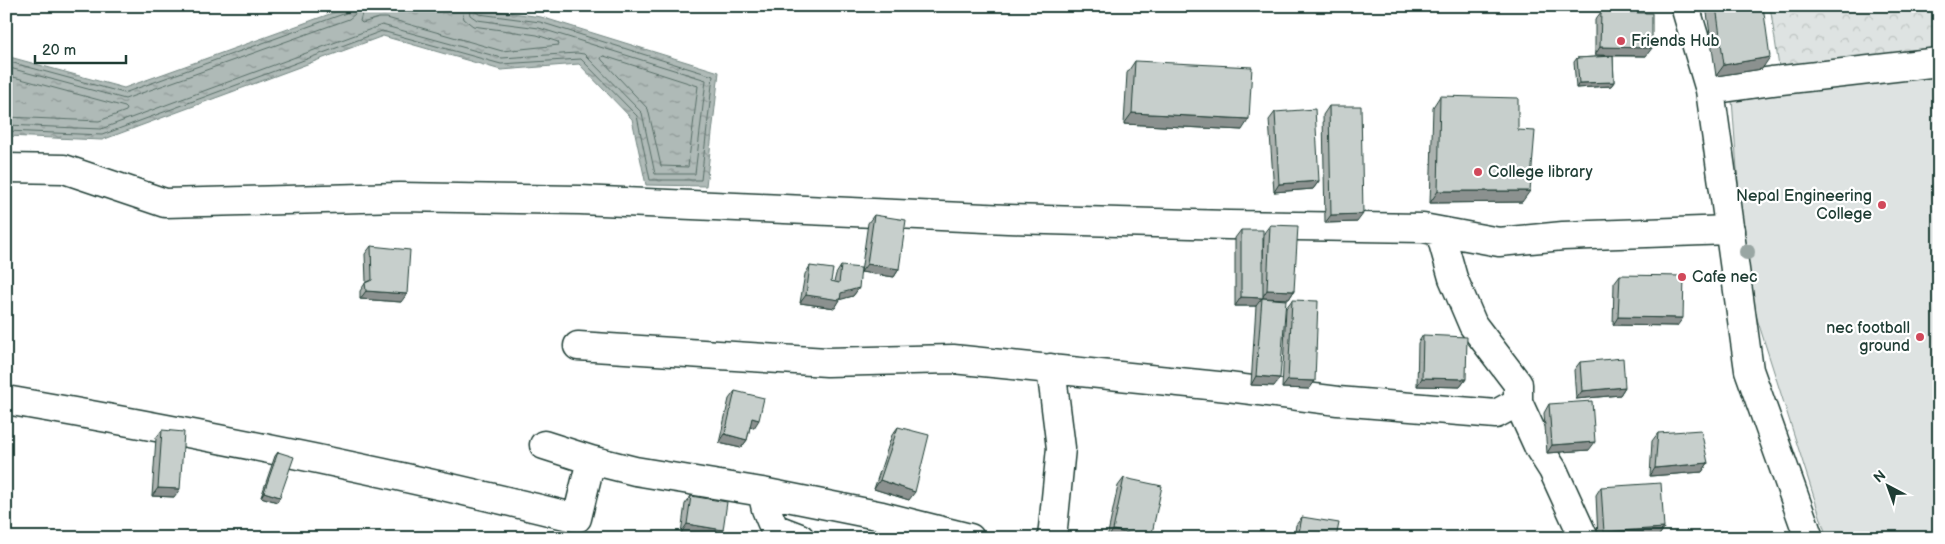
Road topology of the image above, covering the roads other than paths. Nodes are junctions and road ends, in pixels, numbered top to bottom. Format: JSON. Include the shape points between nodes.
{"nodes":[{"id":1,"x":1685,"y":6,"type":"edge"},
{"id":2,"x":1939,"y":62,"type":"edge"},
{"id":3,"x":1710,"y":90,"type":"junction"},
{"id":4,"x":6,"y":168,"type":"edge"},
{"id":5,"x":1730,"y":230,"type":"junction"},
{"id":6,"x":1440,"y":232,"type":"junction"},
{"id":7,"x":578,"y":346,"type":"dead end"},
{"id":8,"x":1051,"y":368,"type":"junction"},
{"id":9,"x":6,"y":400,"type":"edge"},
{"id":10,"x":1518,"y":402,"type":"junction"},
{"id":11,"x":544,"y":444,"type":"dead end"},
{"id":12,"x":591,"y":460,"type":"junction"},
{"id":13,"x":762,"y":492,"type":"junction"},
{"id":14,"x":800,"y":538,"type":"edge"},
{"id":15,"x":970,"y":538,"type":"edge"},
{"id":16,"x":1052,"y":538,"type":"edge"},
{"id":17,"x":1584,"y":538,"type":"edge"},
{"id":18,"x":1809,"y":538,"type":"edge"}],
"edges":[{"from":1,"to":3,"type":"street"},
{"from":2,"to":3,"type":"street"},
{"from":3,"to":5,"type":"street"},
{"from":4,"to":6,"type":"street","via":[[64,169],[165,203],[400,197],[580,200],[1018,219],[1423,228]]},
{"from":5,"to":6,"type":"street","via":[[1562,236],[1498,242]]},
{"from":5,"to":18,"type":"street","via":[[1749,370]]},
{"from":6,"to":10,"type":"street","via":[[1453,278],[1473,324],[1518,384]]},
{"from":7,"to":8,"type":"street","via":[[827,362],[953,359]]},
{"from":8,"to":10,"type":"street","via":[[1338,401],[1496,414]]},
{"from":8,"to":16,"type":"street","via":[[1062,448]]},
{"from":9,"to":12,"type":"street","via":[[268,448],[460,489],[576,518]]},
{"from":10,"to":17,"type":"street"},
{"from":11,"to":12,"type":"street"},
{"from":12,"to":13,"type":"street","via":[[635,471]]},
{"from":13,"to":14,"type":"street","via":[[774,528]]},
{"from":13,"to":15,"type":"street"}]}
